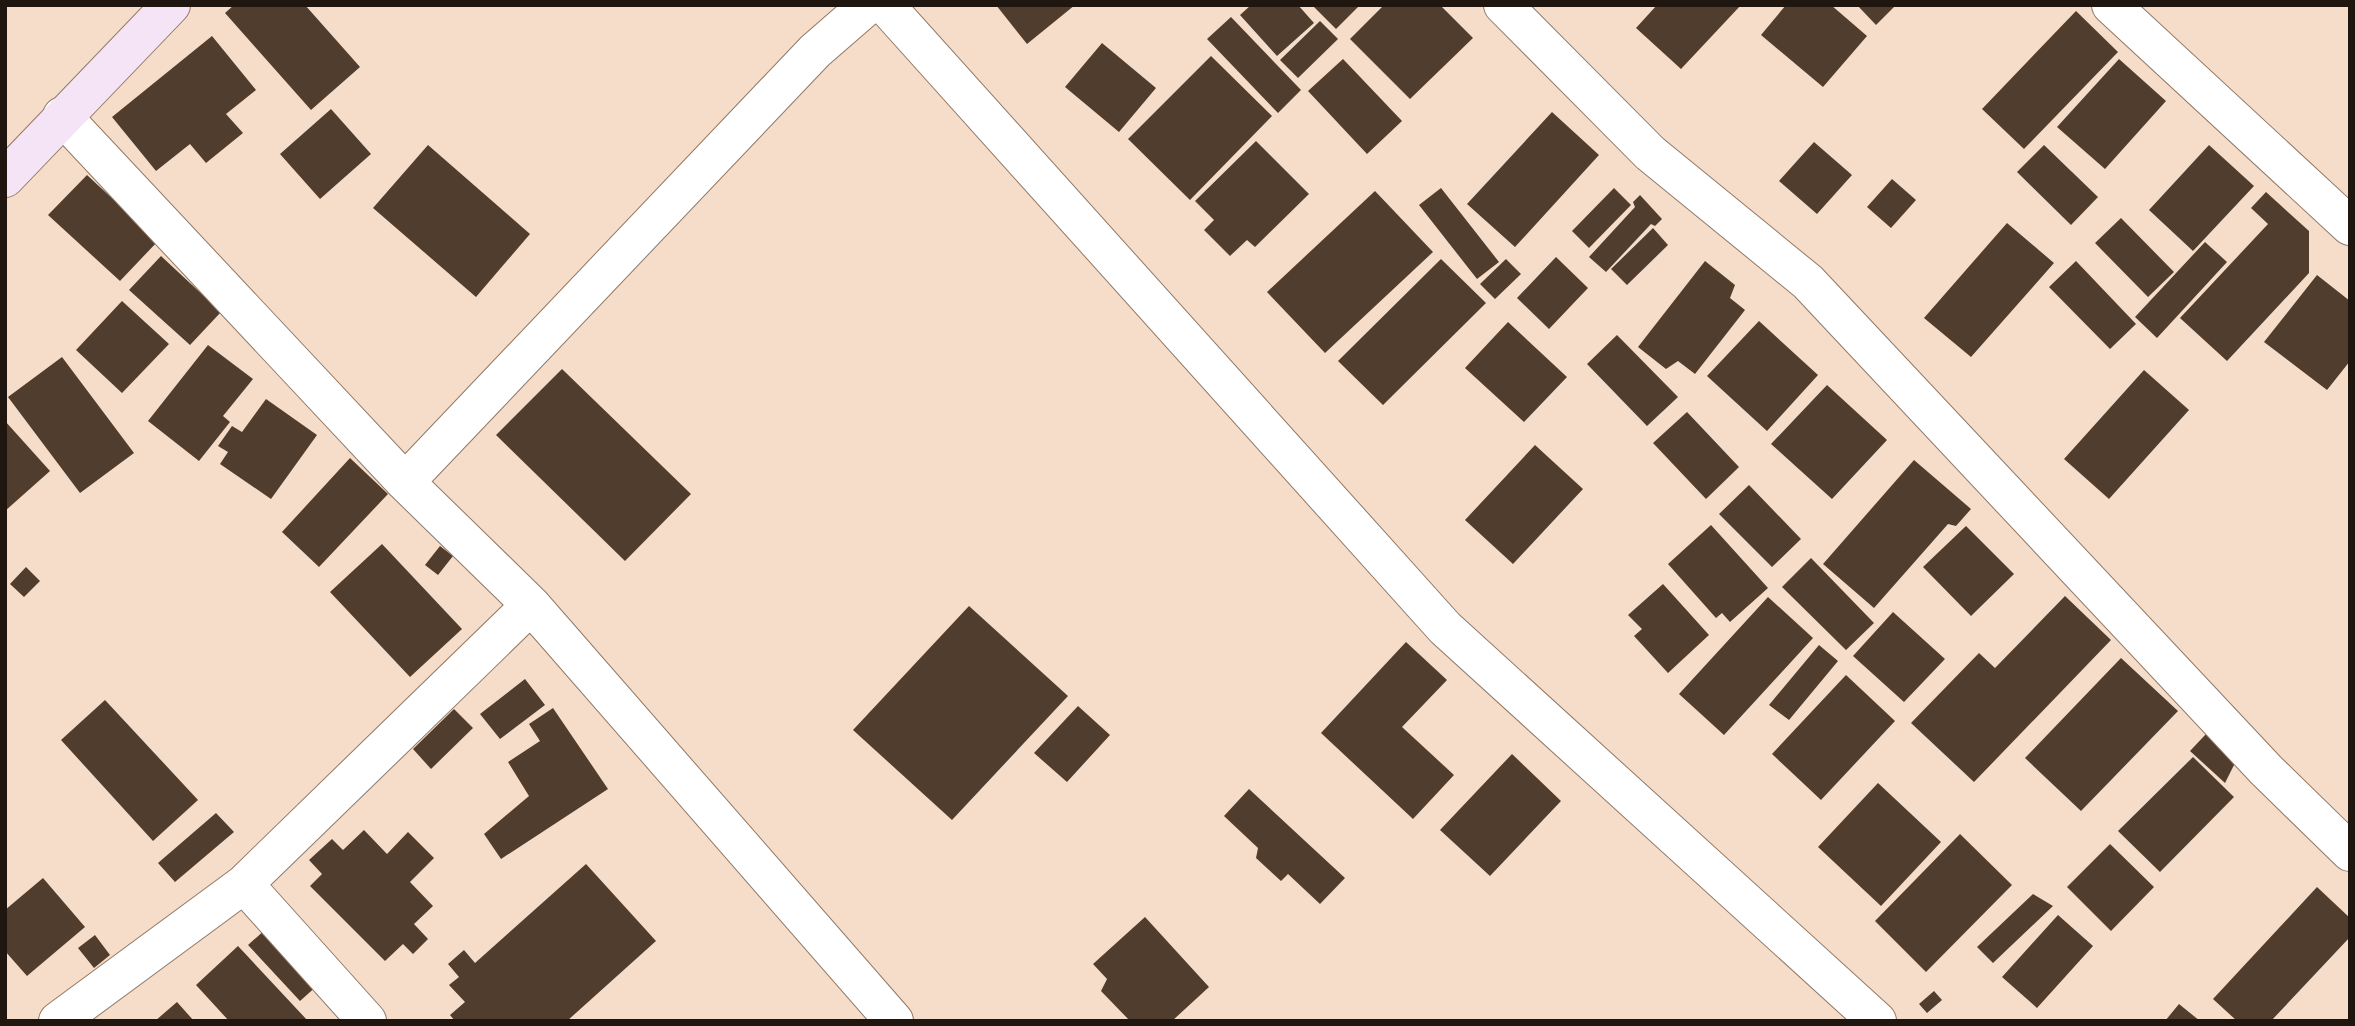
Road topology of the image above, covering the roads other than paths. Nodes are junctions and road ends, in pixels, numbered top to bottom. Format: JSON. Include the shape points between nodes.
{"nodes":[{"id":1,"x":171,"y":5,"type":"edge"},
{"id":2,"x":868,"y":5,"type":"edge"},
{"id":3,"x":885,"y":5,"type":"edge"},
{"id":4,"x":1503,"y":5,"type":"edge"},
{"id":5,"x":2111,"y":5,"type":"edge"},
{"id":6,"x":62,"y":116,"type":"junction"},
{"id":7,"x":5,"y":178,"type":"edge"},
{"id":8,"x":2350,"y":226,"type":"edge"},
{"id":9,"x":405,"y":482,"type":"junction"},
{"id":10,"x":531,"y":605,"type":"junction"},
{"id":11,"x":2350,"y":852,"type":"edge"},
{"id":12,"x":244,"y":884,"type":"junction"},
{"id":13,"x":58,"y":1021,"type":"edge"},
{"id":14,"x":368,"y":1021,"type":"edge"},
{"id":15,"x":894,"y":1021,"type":"edge"},
{"id":16,"x":1877,"y":1021,"type":"edge"}],
"edges":[{"from":1,"to":6,"type":"main road"},
{"from":2,"to":9,"type":"street","via":[[815,51]]},
{"from":3,"to":16,"type":"street","via":[[1445,628]]},
{"from":4,"to":11,"type":"street","via":[[1650,153],[1808,282],[2266,770]]},
{"from":5,"to":8,"type":"street"},
{"from":6,"to":7,"type":"main road"},
{"from":6,"to":9,"type":"street"},
{"from":9,"to":10,"type":"street"},
{"from":10,"to":12,"type":"street"},
{"from":10,"to":15,"type":"street"},
{"from":12,"to":13,"type":"street"},
{"from":12,"to":14,"type":"street"}]}
